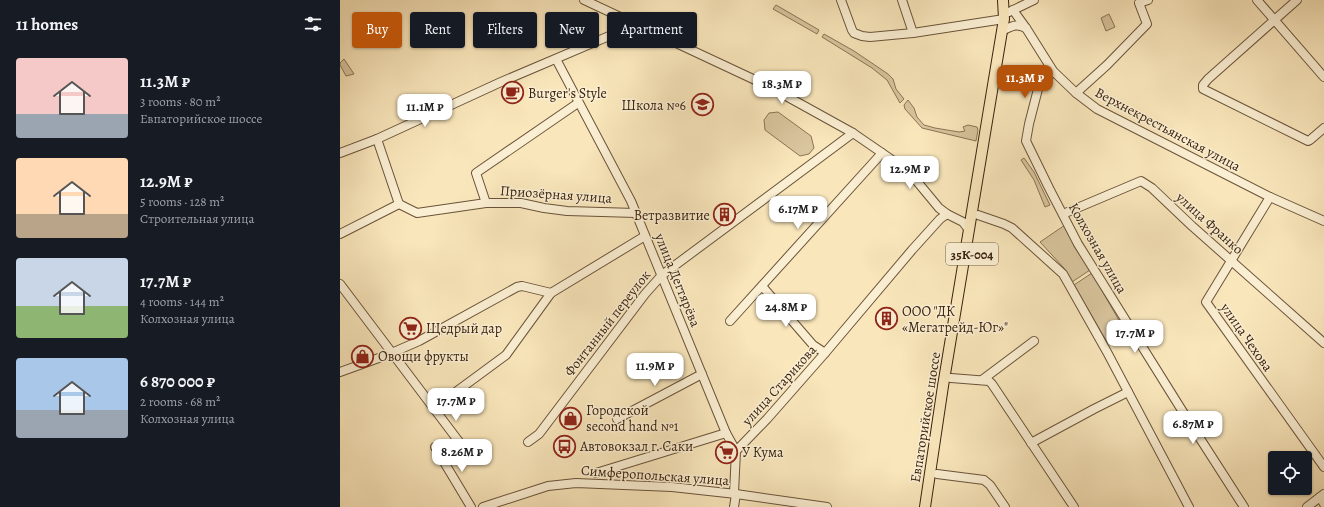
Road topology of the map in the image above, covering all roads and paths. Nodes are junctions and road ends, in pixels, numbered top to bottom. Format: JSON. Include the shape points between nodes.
{"nodes":[{"id":1,"x":584,"y":0,"type":"edge"},
{"id":2,"x":841,"y":0,"type":"edge"},
{"id":3,"x":902,"y":0,"type":"edge"},
{"id":4,"x":1002,"y":0,"type":"edge"},
{"id":5,"x":1007,"y":0,"type":"edge"},
{"id":6,"x":1034,"y":0,"type":"edge"},
{"id":7,"x":1148,"y":0,"type":"edge"},
{"id":8,"x":1257,"y":0,"type":"edge"},
{"id":9,"x":1297,"y":0,"type":"edge"},
{"id":10,"x":608,"y":12,"type":"edge"},
{"id":11,"x":1008,"y":18,"type":"junction"},
{"id":12,"x":1274,"y":20,"type":"junction"},
{"id":13,"x":1026,"y":28,"type":"junction"},
{"id":14,"x":913,"y":33,"type":"junction"},
{"id":15,"x":607,"y":37,"type":"edge"},
{"id":16,"x":685,"y":48,"type":"edge"},
{"id":17,"x":556,"y":59,"type":"junction"},
{"id":18,"x":1053,"y":71,"type":"junction"},
{"id":19,"x":1324,"y":77,"type":"edge"},
{"id":20,"x":1076,"y":93,"type":"junction"},
{"id":21,"x":578,"y":103,"type":"junction"},
{"id":22,"x":1324,"y":128,"type":"edge"},
{"id":23,"x":853,"y":133,"type":"junction"},
{"id":24,"x":377,"y":139,"type":"junction"},
{"id":25,"x":340,"y":153,"type":"edge"},
{"id":26,"x":882,"y":153,"type":"junction"},
{"id":27,"x":1270,"y":197,"type":"junction"},
{"id":28,"x":486,"y":203,"type":"junction"},
{"id":29,"x":399,"y":204,"type":"junction"},
{"id":30,"x":636,"y":212,"type":"junction"},
{"id":31,"x":975,"y":214,"type":"junction"},
{"id":32,"x":950,"y":216,"type":"junction"},
{"id":33,"x":1064,"y":216,"type":"junction"},
{"id":34,"x":1324,"y":221,"type":"edge"},
{"id":35,"x":969,"y":230,"type":"junction"},
{"id":36,"x":340,"y":234,"type":"edge"},
{"id":37,"x":645,"y":236,"type":"junction"},
{"id":38,"x":1231,"y":261,"type":"junction"},
{"id":39,"x":662,"y":275,"type":"junction"},
{"id":40,"x":340,"y":284,"type":"edge"},
{"id":41,"x":762,"y":286,"type":"junction"},
{"id":42,"x":551,"y":293,"type":"junction"},
{"id":43,"x":730,"y":321,"type":"dead end"},
{"id":44,"x":1034,"y":341,"type":"dead end"},
{"id":45,"x":1324,"y":343,"type":"edge"},
{"id":46,"x":392,"y":353,"type":"junction"},
{"id":47,"x":825,"y":353,"type":"junction"},
{"id":48,"x":340,"y":372,"type":"edge"},
{"id":49,"x":702,"y":374,"type":"junction"},
{"id":50,"x":951,"y":378,"type":"junction"},
{"id":51,"x":982,"y":380,"type":"junction"},
{"id":52,"x":1128,"y":392,"type":"junction"},
{"id":53,"x":434,"y":408,"type":"junction"},
{"id":54,"x":617,"y":419,"type":"dead end"},
{"id":55,"x":726,"y":433,"type":"junction"},
{"id":56,"x":528,"y":442,"type":"dead end"},
{"id":57,"x":1031,"y":443,"type":"junction"},
{"id":58,"x":435,"y":447,"type":"dead end"},
{"id":59,"x":736,"y":450,"type":"junction"},
{"id":60,"x":466,"y":451,"type":"dead end"},
{"id":61,"x":1324,"y":467,"type":"edge"},
{"id":62,"x":596,"y":473,"type":"dead end"},
{"id":63,"x":937,"y":474,"type":"junction"},
{"id":64,"x":735,"y":493,"type":"junction"},
{"id":65,"x":1323,"y":498,"type":"edge"},
{"id":66,"x":471,"y":507,"type":"edge"},
{"id":67,"x":483,"y":507,"type":"edge"},
{"id":68,"x":734,"y":507,"type":"edge"},
{"id":69,"x":827,"y":507,"type":"edge"},
{"id":70,"x":925,"y":507,"type":"edge"},
{"id":71,"x":932,"y":507,"type":"edge"},
{"id":72,"x":1005,"y":507,"type":"edge"},
{"id":73,"x":1074,"y":507,"type":"edge"},
{"id":74,"x":1189,"y":507,"type":"edge"},
{"id":75,"x":1244,"y":507,"type":"edge"},
{"id":76,"x":1307,"y":507,"type":"edge"}],
"edges":[{"from":1,"to":10,"type":"street"},
{"from":2,"to":14,"type":"street","via":[[854,33],[870,37]]},
{"from":3,"to":14,"type":"street"},
{"from":4,"to":11,"type":"main road","name":"Евпаторийское шоссе","number":"35К-004"},
{"from":5,"to":11,"type":"main road","name":"Евпаторийское шоссе","number":"35К-004"},
{"from":6,"to":11,"type":"street"},
{"from":7,"to":20,"type":"street","via":[[1139,3],[1147,24]]},
{"from":8,"to":12,"type":"street"},
{"from":9,"to":12,"type":"street"},
{"from":11,"to":13,"type":"street","name":"Верхнекрестьянская улица"},
{"from":11,"to":13,"type":"street","via":[[1015,25]]},
{"from":11,"to":14,"type":"street"},
{"from":11,"to":31,"type":"main road","name":"Евпаторийское шоссе","number":"35К-004"},
{"from":12,"to":19,"type":"street"},
{"from":12,"to":22,"type":"street","via":[[1208,79],[1203,89],[1308,141]]},
{"from":13,"to":18,"type":"street","name":"Верхнекрестьянская улица"},
{"from":15,"to":17,"type":"street"},
{"from":16,"to":23,"type":"street","via":[[768,86]]},
{"from":17,"to":21,"type":"street","name":"улица Дегтярёва"},
{"from":17,"to":24,"type":"street"},
{"from":18,"to":20,"type":"street","name":"Верхнекрестьянская улица"},
{"from":18,"to":33,"type":"street","name":"Колхозная улица","via":[[1038,89],[1026,141]]},
{"from":20,"to":27,"type":"street","name":"Верхнекрестьянская улица","via":[[1097,109]]},
{"from":21,"to":28,"type":"street","via":[[476,173]]},
{"from":21,"to":30,"type":"street","name":"улица Дегтярёва"},
{"from":23,"to":26,"type":"street"},
{"from":23,"to":39,"type":"street","name":"Фонтанный переулок"},
{"from":24,"to":25,"type":"street"},
{"from":24,"to":29,"type":"street"},
{"from":26,"to":32,"type":"street","via":[[901,166],[939,208]]},
{"from":26,"to":41,"type":"street"},
{"from":27,"to":34,"type":"street","name":"Верхнекрестьянская улица"},
{"from":27,"to":38,"type":"street","name":"улица Чехова"},
{"from":28,"to":29,"type":"street","name":"Приозёрная улица","via":[[417,213]]},
{"from":28,"to":30,"type":"street","name":"Приозёрная улица","via":[[521,203],[567,210]]},
{"from":29,"to":36,"type":"street"},
{"from":30,"to":37,"type":"street","name":"улица Дегтярёва"},
{"from":31,"to":32,"type":"street"},
{"from":31,"to":35,"type":"main road","name":"Евпаторийское шоссе","number":"35К-004"},
{"from":31,"to":50,"type":"main road","name":"Евпаторийское шоссе","number":"35К-004"},
{"from":31,"to":52,"type":"street","via":[[1012,228],[1063,274]]},
{"from":32,"to":35,"type":"street","via":[[963,222]]},
{"from":32,"to":47,"type":"street","name":"улица Старикова","via":[[940,219]]},
{"from":33,"to":38,"type":"street","name":"улица Франко","via":[[1141,181],[1152,188]]},
{"from":33,"to":75,"type":"street","name":"Колхозная улица","via":[[1090,264]]},
{"from":35,"to":70,"type":"main road","name":"Евпаторийское шоссе","number":"35К-004"},
{"from":37,"to":39,"type":"street","name":"улица Дегтярёва"},
{"from":37,"to":42,"type":"street"},
{"from":38,"to":45,"type":"street","name":"улица Франко"},
{"from":38,"to":61,"type":"street","name":"улица Чехова","via":[[1206,302]]},
{"from":39,"to":49,"type":"street","name":"улица Дегтярёва"},
{"from":39,"to":56,"type":"street","name":"Фонтанный переулок","via":[[539,434]]},
{"from":40,"to":46,"type":"street"},
{"from":41,"to":43,"type":"street"},
{"from":41,"to":47,"type":"street"},
{"from":42,"to":46,"type":"street","via":[[517,287]]},
{"from":42,"to":53,"type":"street","via":[[506,355]]},
{"from":44,"to":51,"type":"street"},
{"from":46,"to":48,"type":"street"},
{"from":46,"to":53,"type":"street"},
{"from":47,"to":59,"type":"street","name":"улица Старикова","via":[[768,419]]},
{"from":49,"to":54,"type":"street"},
{"from":49,"to":55,"type":"street","name":"улица Дегтярёва"},
{"from":50,"to":51,"type":"street"},
{"from":50,"to":63,"type":"main road","name":"Евпаторийское шоссе","number":"35К-004"},
{"from":51,"to":57,"type":"street","via":[[992,384]]},
{"from":52,"to":57,"type":"street"},
{"from":52,"to":74,"type":"street"},
{"from":53,"to":60,"type":"street"},
{"from":55,"to":59,"type":"street","name":"улица Дегтярёва"},
{"from":55,"to":62,"type":"street"},
{"from":57,"to":73,"type":"street"},
{"from":58,"to":66,"type":"street"},
{"from":59,"to":64,"type":"street"},
{"from":63,"to":71,"type":"main road","name":"Евпаторийское шоссе","number":"35К-004"},
{"from":63,"to":72,"type":"street","via":[[984,480]]},
{"from":64,"to":67,"type":"street","name":"Симферопольская улица","via":[[672,487],[576,483],[548,486]]},
{"from":64,"to":68,"type":"street"},
{"from":64,"to":69,"type":"street","name":"Симферопольская улица"},
{"from":65,"to":76,"type":"street"}]}
